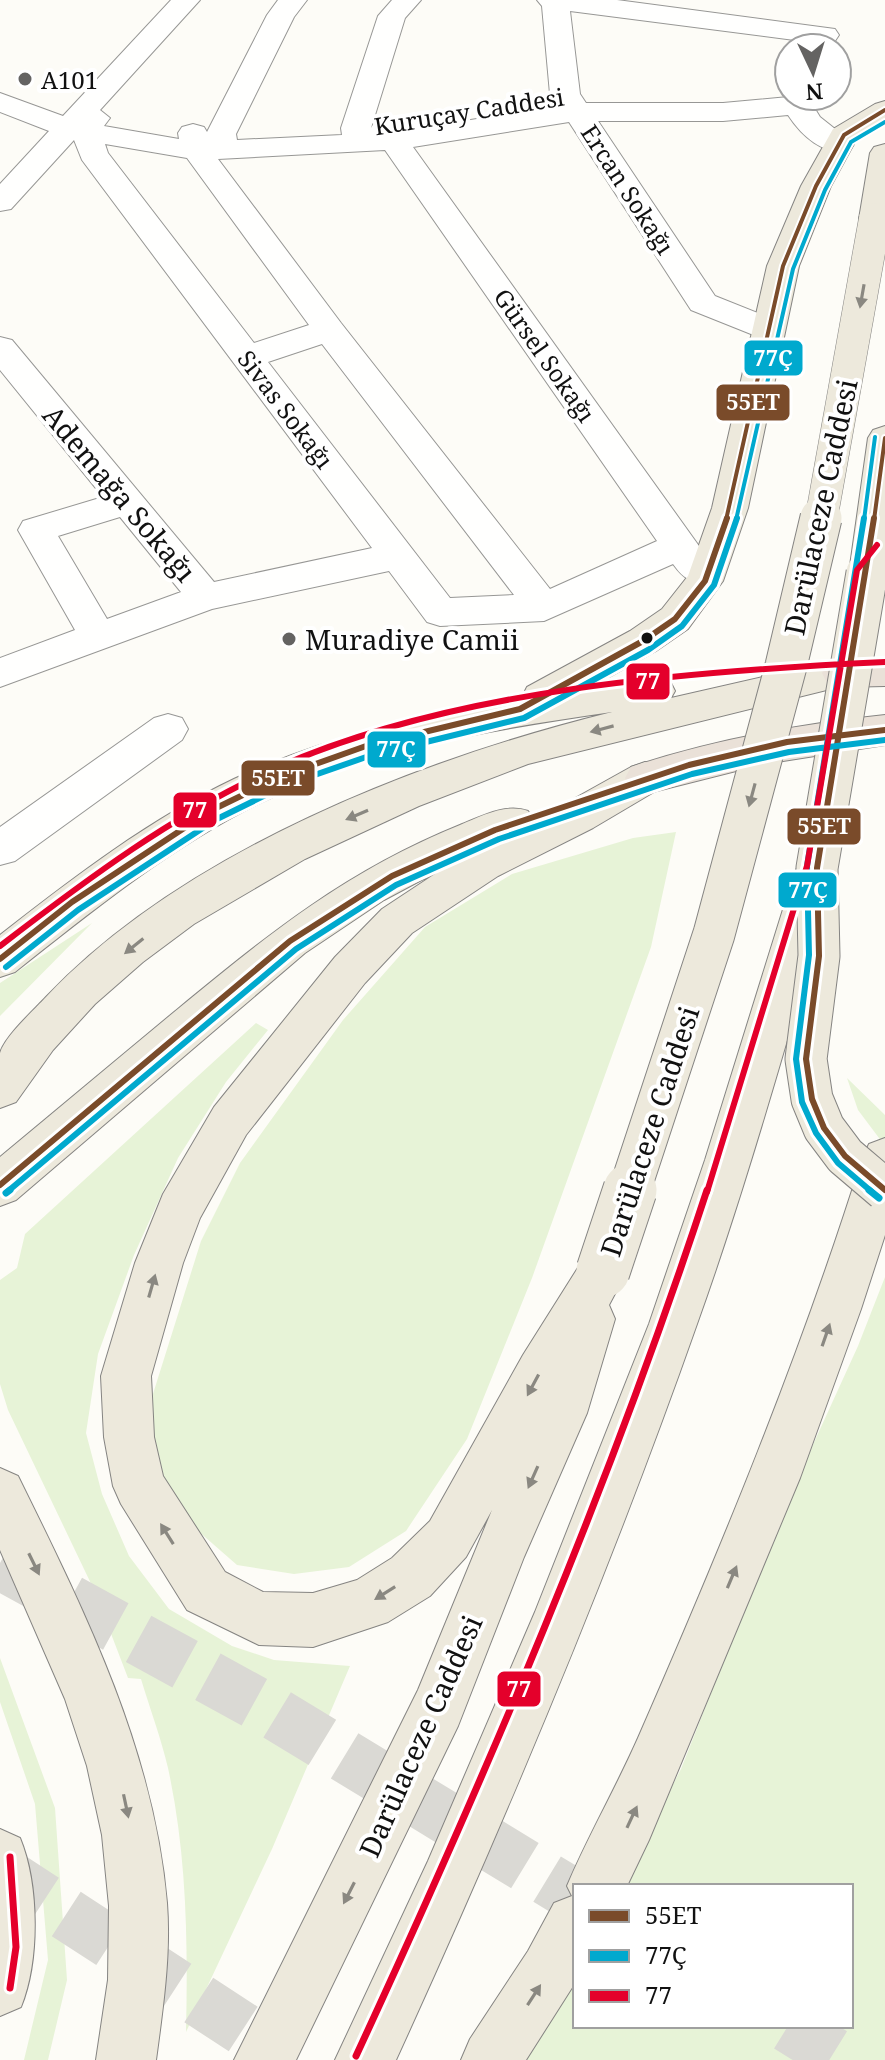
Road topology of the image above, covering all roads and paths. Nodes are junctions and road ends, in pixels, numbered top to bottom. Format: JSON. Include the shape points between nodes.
{"nodes":[{"id":1,"x":186,"y":0,"type":"edge"},
{"id":2,"x":293,"y":0,"type":"edge"},
{"id":3,"x":407,"y":0,"type":"edge"},
{"id":4,"x":553,"y":0,"type":"edge"},
{"id":5,"x":825,"y":32,"type":"edge"},
{"id":6,"x":0,"y":93,"type":"edge"},
{"id":7,"x":0,"y":102,"type":"edge"},
{"id":8,"x":571,"y":103,"type":"junction"},
{"id":9,"x":773,"y":104,"type":"edge"},
{"id":10,"x":885,"y":110,"type":"edge"},
{"id":11,"x":802,"y":112,"type":"edge"},
{"id":12,"x":81,"y":123,"type":"junction"},
{"id":13,"x":374,"y":135,"type":"junction"},
{"id":14,"x":209,"y":142,"type":"junction"},
{"id":15,"x":839,"y":144,"type":"junction"},
{"id":16,"x":885,"y":153,"type":"edge"},
{"id":17,"x":0,"y":202,"type":"edge"},
{"id":18,"x":768,"y":329,"type":"junction"},
{"id":19,"x":329,"y":330,"type":"junction"},
{"id":20,"x":247,"y":357,"type":"junction"},
{"id":21,"x":7,"y":369,"type":"edge"},
{"id":22,"x":885,"y":438,"type":"edge"},
{"id":23,"x":128,"y":502,"type":"junction"},
{"id":24,"x":679,"y":546,"type":"junction"},
{"id":25,"x":398,"y":556,"type":"junction"},
{"id":26,"x":876,"y":562,"type":"edge"},
{"id":27,"x":705,"y":581,"type":"junction"},
{"id":28,"x":206,"y":597,"type":"junction"},
{"id":29,"x":544,"y":607,"type":"junction"},
{"id":30,"x":97,"y":635,"type":"junction"},
{"id":31,"x":885,"y":672,"type":"edge"},
{"id":32,"x":0,"y":673,"type":"edge"},
{"id":33,"x":841,"y":673,"type":"junction"},
{"id":34,"x":520,"y":709,"type":"junction"},
{"id":35,"x":168,"y":729,"type":"dead end"},
{"id":36,"x":885,"y":730,"type":"edge"},
{"id":37,"x":645,"y":778,"type":"junction"},
{"id":38,"x":0,"y":849,"type":"edge"},
{"id":39,"x":817,"y":868,"type":"junction"},
{"id":40,"x":0,"y":959,"type":"edge"},
{"id":41,"x":0,"y":1088,"type":"edge"},
{"id":42,"x":885,"y":1159,"type":"edge"},
{"id":43,"x":0,"y":1185,"type":"edge"},
{"id":44,"x":885,"y":1190,"type":"edge"},
{"id":45,"x":603,"y":1271,"type":"junction"},
{"id":46,"x":0,"y":1494,"type":"edge"},
{"id":47,"x":0,"y":1858,"type":"edge"},
{"id":48,"x":597,"y":1884,"type":"edge"},
{"id":49,"x":573,"y":1928,"type":"edge"},
{"id":50,"x":0,"y":1986,"type":"edge"},
{"id":51,"x":126,"y":2060,"type":"edge"},
{"id":52,"x":264,"y":2060,"type":"edge"},
{"id":53,"x":365,"y":2060,"type":"edge"},
{"id":54,"x":491,"y":2060,"type":"edge"}],
"edges":[{"from":1,"to":12,"type":"street"},
{"from":2,"to":14,"type":"street"},
{"from":3,"to":13,"type":"street","via":[[392,16]]},
{"from":4,"to":5,"type":"street"},
{"from":4,"to":8,"type":"street","name":"Ercan Sokağı"},
{"from":6,"to":12,"type":"street"},
{"from":7,"to":12,"type":"street"},
{"from":8,"to":9,"type":"street","via":[[723,112]]},
{"from":8,"to":13,"type":"street"},
{"from":8,"to":18,"type":"street","name":"Ercan Sokağı","via":[[703,303]]},
{"from":10,"to":15,"type":"main road","via":[[844,135]]},
{"from":11,"to":15,"type":"street","via":[[816,131]]},
{"from":12,"to":14,"type":"street"},
{"from":12,"to":17,"type":"street"},
{"from":12,"to":20,"type":"street","name":"Sivas Sokağı","via":[[93,154]]},
{"from":13,"to":14,"type":"street"},
{"from":13,"to":24,"type":"street","name":"Gürsel Sokağı"},
{"from":14,"to":19,"type":"street"},
{"from":15,"to":18,"type":"main road","via":[[783,266]]},
{"from":16,"to":45,"type":"main road","name":"Darülaceze Caddesi","one_way":true,"bridge":true,"via":[[826,498],[786,666],[714,934]]},
{"from":18,"to":27,"type":"main road","via":[[730,508]]},
{"from":19,"to":20,"type":"street"},
{"from":19,"to":29,"type":"street"},
{"from":20,"to":25,"type":"street","name":"Sivas Sokağı"},
{"from":21,"to":23,"type":"street","name":"Ademağa Sokağı"},
{"from":22,"to":26,"type":"main road","name":"Darülaceze Caddesi"},
{"from":23,"to":28,"type":"street","name":"Ademağa Sokağı"},
{"from":23,"to":30,"type":"street","via":[[36,530]]},
{"from":24,"to":27,"type":"street","name":"Gürsel Sokağı"},
{"from":24,"to":29,"type":"street"},
{"from":25,"to":28,"type":"street","name":"Ademağa Sokağı"},
{"from":25,"to":29,"type":"street","name":"Sivas Sokağı","via":[[440,612]]},
{"from":26,"to":39,"type":"main road","name":"Darülaceze Caddesi","bridge":true},
{"from":27,"to":34,"type":"main road","via":[[675,619]]},
{"from":28,"to":30,"type":"street"},
{"from":30,"to":32,"type":"street"},
{"from":31,"to":33,"type":"highway"},
{"from":33,"to":34,"type":"main road"},
{"from":33,"to":41,"type":"main road","one_way":true,"via":[[538,746],[423,788],[270,857],[190,905],[109,966],[23,1051]]},
{"from":34,"to":40,"type":"main road","via":[[366,746],[282,776],[210,811],[72,902]]},
{"from":35,"to":38,"type":"street"},
{"from":36,"to":37,"type":"highway","via":[[729,754]]},
{"from":37,"to":43,"type":"main road","via":[[473,836],[339,904]]},
{"from":45,"to":37,"type":"main road","one_way":true,"via":[[448,1539],[411,1577],[369,1603],[313,1620],[259,1618],[206,1591],[139,1486],[129,1437],[126,1376],[180,1209],[230,1121],[350,970],[397,921],[483,864]]},
{"from":39,"to":44,"type":"main road","bridge":true,"via":[[819,956],[806,1059],[812,1099],[824,1128],[845,1156]]},
{"from":39,"to":53,"type":"main road","name":"Darülaceze Caddesi","via":[[673,1324],[552,1635]]},
{"from":48,"to":42,"type":"main road","one_way":true,"via":[[674,1725],[782,1459]]},
{"from":45,"to":52,"type":"main road","name":"Darülaceze Caddesi","one_way":true,"via":[[562,1413],[439,1707]]},
{"from":46,"to":51,"type":"main road","one_way":true,"via":[[65,1627],[100,1716],[127,1813],[139,1907],[138,1969]]},
{"from":47,"to":50,"type":"main road","via":[[6,1947]]},
{"from":54,"to":49,"type":"main road","one_way":true}]}
